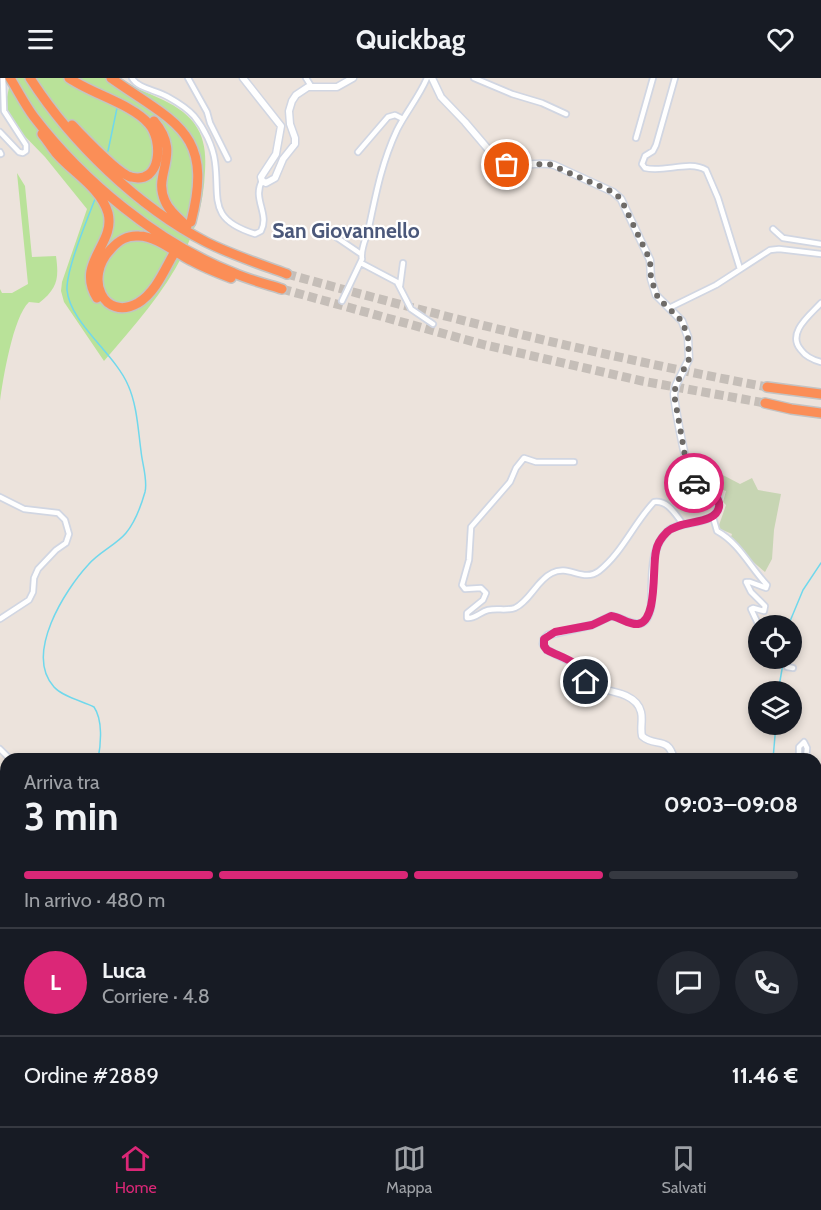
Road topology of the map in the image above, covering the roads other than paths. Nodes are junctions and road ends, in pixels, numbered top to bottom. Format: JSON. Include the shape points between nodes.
{"nodes":[{"id":1,"x":3,"y":78,"type":"edge"},
{"id":2,"x":10,"y":78,"type":"edge"},
{"id":3,"x":69,"y":78,"type":"edge"},
{"id":4,"x":75,"y":78,"type":"edge"},
{"id":5,"x":104,"y":78,"type":"edge"},
{"id":6,"x":111,"y":78,"type":"edge"},
{"id":7,"x":132,"y":78,"type":"edge"},
{"id":8,"x":188,"y":78,"type":"edge"},
{"id":9,"x":243,"y":78,"type":"edge"},
{"id":10,"x":306,"y":78,"type":"edge"},
{"id":11,"x":353,"y":78,"type":"edge"},
{"id":12,"x":427,"y":78,"type":"edge"},
{"id":13,"x":432,"y":78,"type":"edge"},
{"id":14,"x":474,"y":78,"type":"edge"},
{"id":15,"x":653,"y":78,"type":"edge"},
{"id":16,"x":675,"y":78,"type":"edge"},
{"id":17,"x":31,"y":80,"type":"edge"},
{"id":18,"x":311,"y":86,"type":"junction"},
{"id":19,"x":566,"y":114,"type":"dead end"},
{"id":20,"x":33,"y":116,"type":"junction"},
{"id":21,"x":403,"y":119,"type":"junction"},
{"id":22,"x":0,"y":132,"type":"edge"},
{"id":23,"x":636,"y":138,"type":"dead end"},
{"id":24,"x":358,"y":152,"type":"dead end"},
{"id":25,"x":228,"y":159,"type":"dead end"},
{"id":26,"x":262,"y":181,"type":"junction"},
{"id":27,"x":773,"y":229,"type":"dead end"},
{"id":28,"x":336,"y":237,"type":"dead end"},
{"id":29,"x":783,"y":238,"type":"junction"},
{"id":30,"x":205,"y":241,"type":"junction"},
{"id":31,"x":821,"y":244,"type":"edge"},
{"id":32,"x":775,"y":249,"type":"junction"},
{"id":33,"x":361,"y":254,"type":"junction"},
{"id":34,"x":821,"y":254,"type":"edge"},
{"id":35,"x":361,"y":263,"type":"junction"},
{"id":36,"x":404,"y":263,"type":"dead end"},
{"id":37,"x":740,"y":269,"type":"junction"},
{"id":38,"x":287,"y":274,"type":"tunnel mouth"},
{"id":39,"x":400,"y":286,"type":"junction"},
{"id":40,"x":342,"y":302,"type":"dead end"},
{"id":41,"x":821,"y":303,"type":"edge"},
{"id":42,"x":669,"y":308,"type":"junction"},
{"id":43,"x":432,"y":324,"type":"dead end"},
{"id":44,"x":821,"y":362,"type":"edge"},
{"id":45,"x":767,"y":387,"type":"tunnel mouth"},
{"id":46,"x":783,"y":389,"type":"junction"},
{"id":47,"x":821,"y":389,"type":"edge"},
{"id":48,"x":821,"y":394,"type":"edge"},
{"id":49,"x":821,"y":408,"type":"edge"},
{"id":50,"x":821,"y":413,"type":"edge"},
{"id":51,"x":574,"y":462,"type":"dead end"},
{"id":52,"x":0,"y":497,"type":"edge"},
{"id":53,"x":713,"y":517,"type":"junction"},
{"id":54,"x":683,"y":524,"type":"junction"},
{"id":55,"x":754,"y":615,"type":"edge"},
{"id":56,"x":0,"y":619,"type":"edge"},
{"id":57,"x":672,"y":753,"type":"edge"},
{"id":58,"x":800,"y":753,"type":"edge"},
{"id":59,"x":807,"y":753,"type":"edge"}],
"edges":[{"from":1,"to":22,"type":"street","via":[[6,115],[26,151],[19,152]]},
{"from":2,"to":20,"type":"highway"},
{"from":3,"to":17,"type":"highway","via":[[130,109],[151,126],[158,139],[159,154],[148,174],[138,178],[123,173]]},
{"from":4,"to":30,"type":"highway","via":[[137,109],[156,123],[167,149],[165,202]]},
{"from":5,"to":6,"type":"highway","via":[[166,119],[184,140],[196,171],[190,221],[198,194],[199,170],[191,144],[168,117]]},
{"from":7,"to":26,"type":"street","via":[[138,85],[180,104],[197,120],[213,153],[219,209],[228,220],[255,234],[264,222],[258,196]]},
{"from":8,"to":25,"type":"street"},
{"from":9,"to":26,"type":"street","via":[[281,126],[276,154],[263,171]]},
{"from":10,"to":18,"type":"street"},
{"from":11,"to":18,"type":"street","via":[[333,88]]},
{"from":12,"to":21,"type":"street"},
{"from":13,"to":42,"type":"street","via":[[441,97],[499,162],[549,164],[619,196],[650,260],[656,295]]},
{"from":14,"to":19,"type":"street"},
{"from":15,"to":23,"type":"street"},
{"from":16,"to":37,"type":"street","via":[[655,148],[642,164],[652,169],[706,170]]},
{"from":17,"to":30,"type":"highway","via":[[67,128],[103,166],[168,219]]},
{"from":18,"to":26,"type":"street","via":[[300,91],[291,104],[295,144],[273,180]]},
{"from":20,"to":20,"type":"highway","via":[[87,175],[160,234],[234,273],[282,289],[262,288],[232,278],[138,236],[123,239],[106,254],[97,276],[102,296],[109,303],[125,307],[138,302],[175,256],[160,285],[140,306],[120,310],[108,307],[98,300],[90,274],[107,231],[107,211],[97,194],[55,152]]},
{"from":21,"to":24,"type":"street","via":[[388,117]]},
{"from":21,"to":33,"type":"street","via":[[380,174]]},
{"from":27,"to":29,"type":"street"},
{"from":28,"to":33,"type":"street"},
{"from":29,"to":31,"type":"street"},
{"from":29,"to":32,"type":"street"},
{"from":30,"to":38,"type":"highway"},
{"from":32,"to":34,"type":"street"},
{"from":32,"to":37,"type":"street"},
{"from":33,"to":35,"type":"street"},
{"from":35,"to":39,"type":"street"},
{"from":35,"to":40,"type":"street"},
{"from":36,"to":39,"type":"street"},
{"from":37,"to":42,"type":"street"},
{"from":39,"to":43,"type":"street","via":[[411,309]]},
{"from":41,"to":44,"type":"street","via":[[800,328],[796,340],[805,354]]},
{"from":42,"to":53,"type":"street","via":[[682,321],[689,343],[689,359],[674,394],[687,467],[693,482],[718,498]]},
{"from":45,"to":46,"type":"highway"},
{"from":46,"to":47,"type":"highway"},
{"from":46,"to":48,"type":"highway"},
{"from":49,"to":50,"type":"highway","via":[[765,403]]},
{"from":51,"to":54,"type":"street","via":[[536,462],[524,458],[510,482],[476,520],[470,531],[469,560],[462,585],[465,589],[481,588],[486,593],[467,613],[467,618],[519,606],[555,571],[572,571],[582,576],[596,574],[654,502],[667,504]]},
{"from":52,"to":56,"type":"street","via":[[24,509],[58,513],[69,534],[66,543],[36,572],[30,598]]},
{"from":53,"to":54,"type":"street"},
{"from":53,"to":55,"type":"street","via":[[717,531],[730,539],[766,585],[765,588],[746,582],[765,606],[764,611],[751,609]]},
{"from":54,"to":57,"type":"street","via":[[668,531],[658,544],[651,607],[645,621],[634,624],[611,616],[592,625],[548,635],[543,644],[547,650],[579,666],[589,686],[634,701],[641,710],[642,736],[666,745]]},
{"from":58,"to":59,"type":"street","via":[[804,742]]}]}
